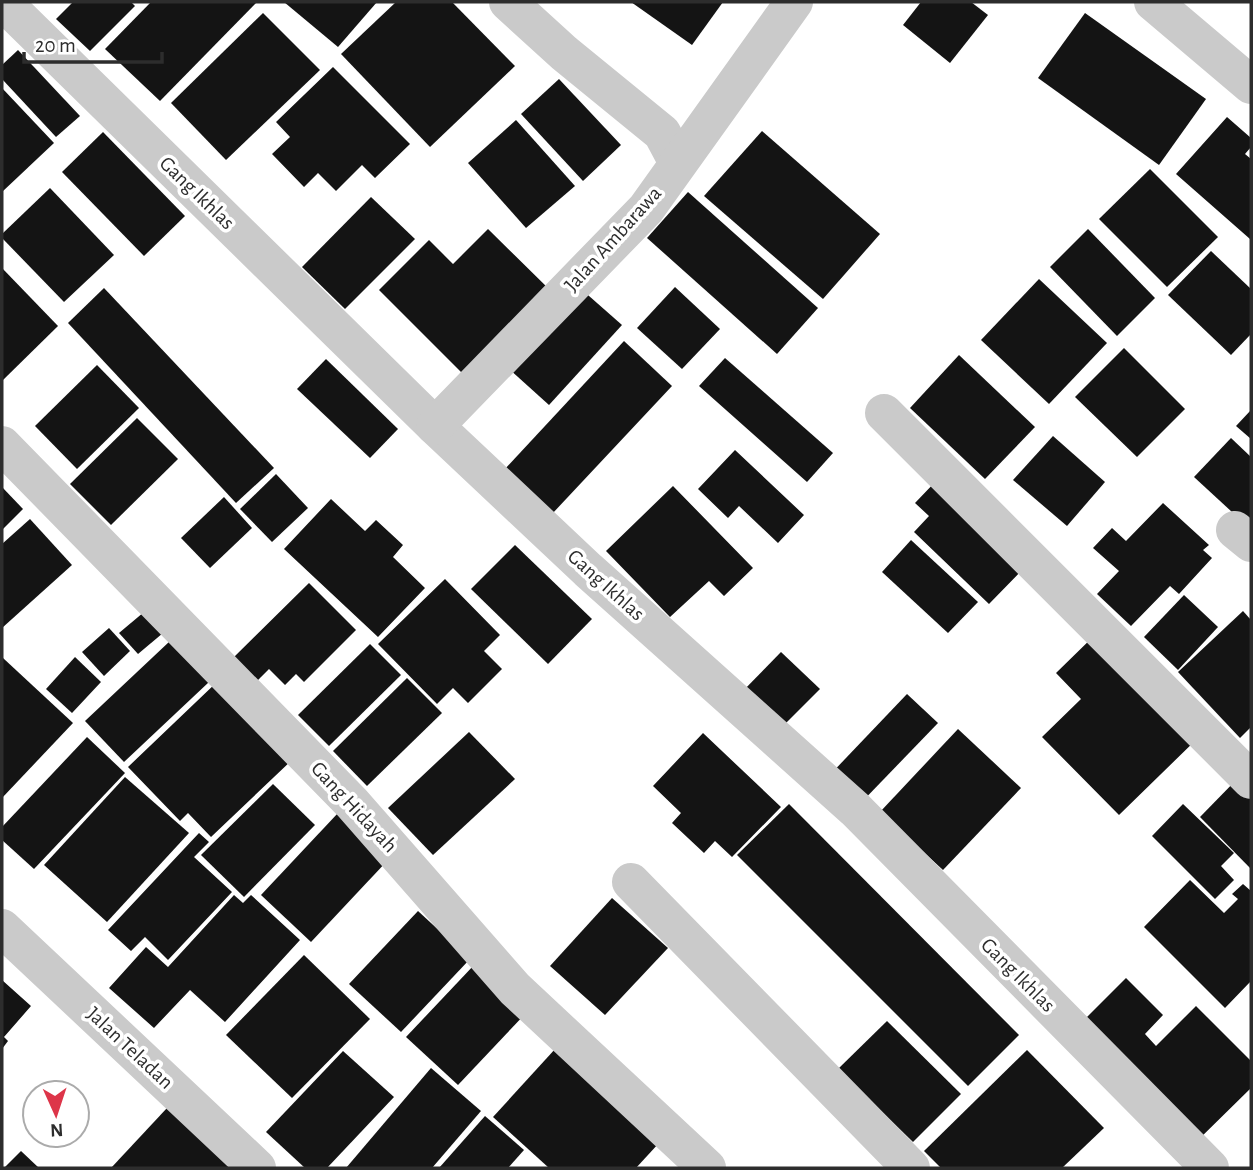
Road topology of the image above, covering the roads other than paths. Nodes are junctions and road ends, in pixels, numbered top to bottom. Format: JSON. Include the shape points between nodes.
{"nodes":[{"id":1,"x":3,"y":2,"type":"edge"},
{"id":2,"x":509,"y":2,"type":"edge"},
{"id":3,"x":794,"y":2,"type":"edge"},
{"id":4,"x":1153,"y":2,"type":"edge"},
{"id":5,"x":1251,"y":85,"type":"edge"},
{"id":6,"x":678,"y":163,"type":"junction"},
{"id":7,"x":884,"y":413,"type":"dead end"},
{"id":8,"x":435,"y":426,"type":"junction"},
{"id":9,"x":2,"y":445,"type":"edge"},
{"id":10,"x":1251,"y":780,"type":"edge"},
{"id":11,"x":631,"y":882,"type":"dead end"},
{"id":12,"x":2,"y":928,"type":"edge"},
{"id":13,"x":257,"y":1168,"type":"edge"},
{"id":14,"x":707,"y":1168,"type":"edge"},
{"id":15,"x":911,"y":1168,"type":"edge"},
{"id":16,"x":1210,"y":1168,"type":"edge"}],
"edges":[{"from":1,"to":8,"type":"street","name":"Gang Ikhlas"},
{"from":2,"to":6,"type":"street","via":[[662,133]]},
{"from":3,"to":6,"type":"street","name":"Jalan Ambarawa"},
{"from":4,"to":5,"type":"street"},
{"from":6,"to":8,"type":"street","name":"Jalan Ambarawa","via":[[646,209]]},
{"from":7,"to":10,"type":"street"},
{"from":8,"to":16,"type":"street","name":"Gang Ikhlas","via":[[855,809]]},
{"from":9,"to":14,"type":"street","name":"Gang Hidayah","via":[[352,803],[515,989]]},
{"from":11,"to":15,"type":"street"},
{"from":12,"to":13,"type":"street","name":"Jalan Teladan"}]}
